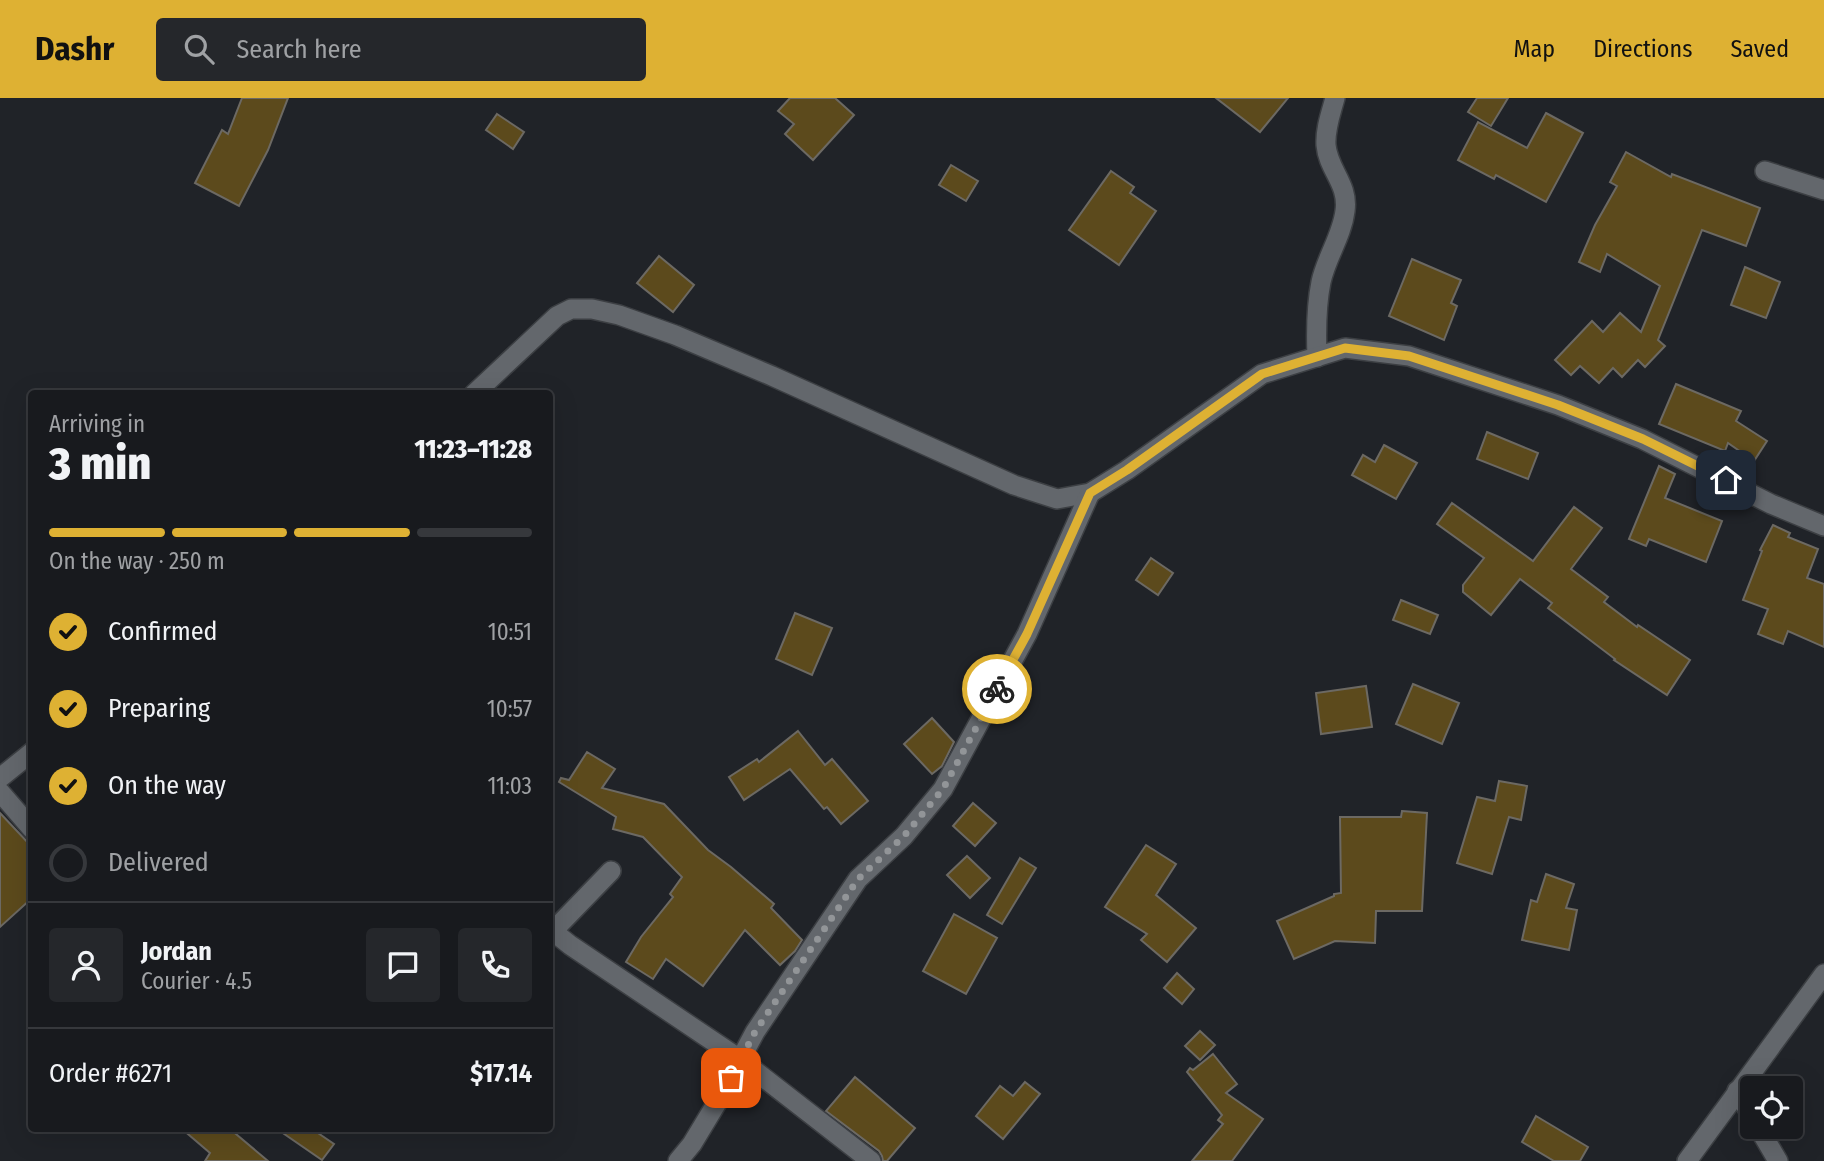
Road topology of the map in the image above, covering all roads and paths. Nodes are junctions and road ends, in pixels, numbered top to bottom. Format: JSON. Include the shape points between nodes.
{"nodes":[{"id":1,"x":1335,"y":98,"type":"edge"},
{"id":2,"x":1765,"y":172,"type":"dead end"},
{"id":3,"x":1824,"y":190,"type":"edge"},
{"id":4,"x":1317,"y":357,"type":"junction"},
{"id":5,"x":478,"y":390,"type":"edge"},
{"id":6,"x":1090,"y":493,"type":"junction"},
{"id":7,"x":1824,"y":526,"type":"edge"},
{"id":8,"x":28,"y":755,"type":"edge"},
{"id":9,"x":0,"y":778,"type":"edge"},
{"id":10,"x":0,"y":792,"type":"edge"},
{"id":11,"x":28,"y":824,"type":"edge"},
{"id":12,"x":611,"y":871,"type":"dead end"},
{"id":13,"x":553,"y":928,"type":"edge"},
{"id":14,"x":553,"y":932,"type":"edge"},
{"id":15,"x":1824,"y":974,"type":"edge"},
{"id":16,"x":741,"y":1060,"type":"junction"},
{"id":17,"x":1737,"y":1091,"type":"junction"},
{"id":18,"x":1740,"y":1096,"type":"edge"},
{"id":19,"x":1765,"y":1139,"type":"edge"},
{"id":20,"x":678,"y":1161,"type":"edge"},
{"id":21,"x":872,"y":1161,"type":"edge"},
{"id":22,"x":1687,"y":1161,"type":"edge"},
{"id":23,"x":1778,"y":1161,"type":"edge"}],
"edges":[{"from":1,"to":4,"type":"street","via":[[1326,147],[1345,190],[1346,210],[1321,282]]},
{"from":2,"to":3,"type":"street"},
{"from":4,"to":6,"type":"street","via":[[1262,374]]},
{"from":4,"to":7,"type":"street","via":[[1345,348],[1409,356],[1545,401],[1643,439]]},
{"from":5,"to":6,"type":"street","via":[[558,316],[571,309],[592,309],[699,345],[1014,485],[1057,499]]},
{"from":6,"to":16,"type":"street","via":[[1027,634],[943,789],[904,836],[858,879]]},
{"from":8,"to":9,"type":"street"},
{"from":10,"to":11,"type":"street"},
{"from":12,"to":13,"type":"street"},
{"from":14,"to":16,"type":"street"},
{"from":15,"to":17,"type":"street"},
{"from":16,"to":20,"type":"street"},
{"from":16,"to":21,"type":"street"},
{"from":17,"to":18,"type":"street"},
{"from":17,"to":22,"type":"street"},
{"from":19,"to":23,"type":"street"}]}
